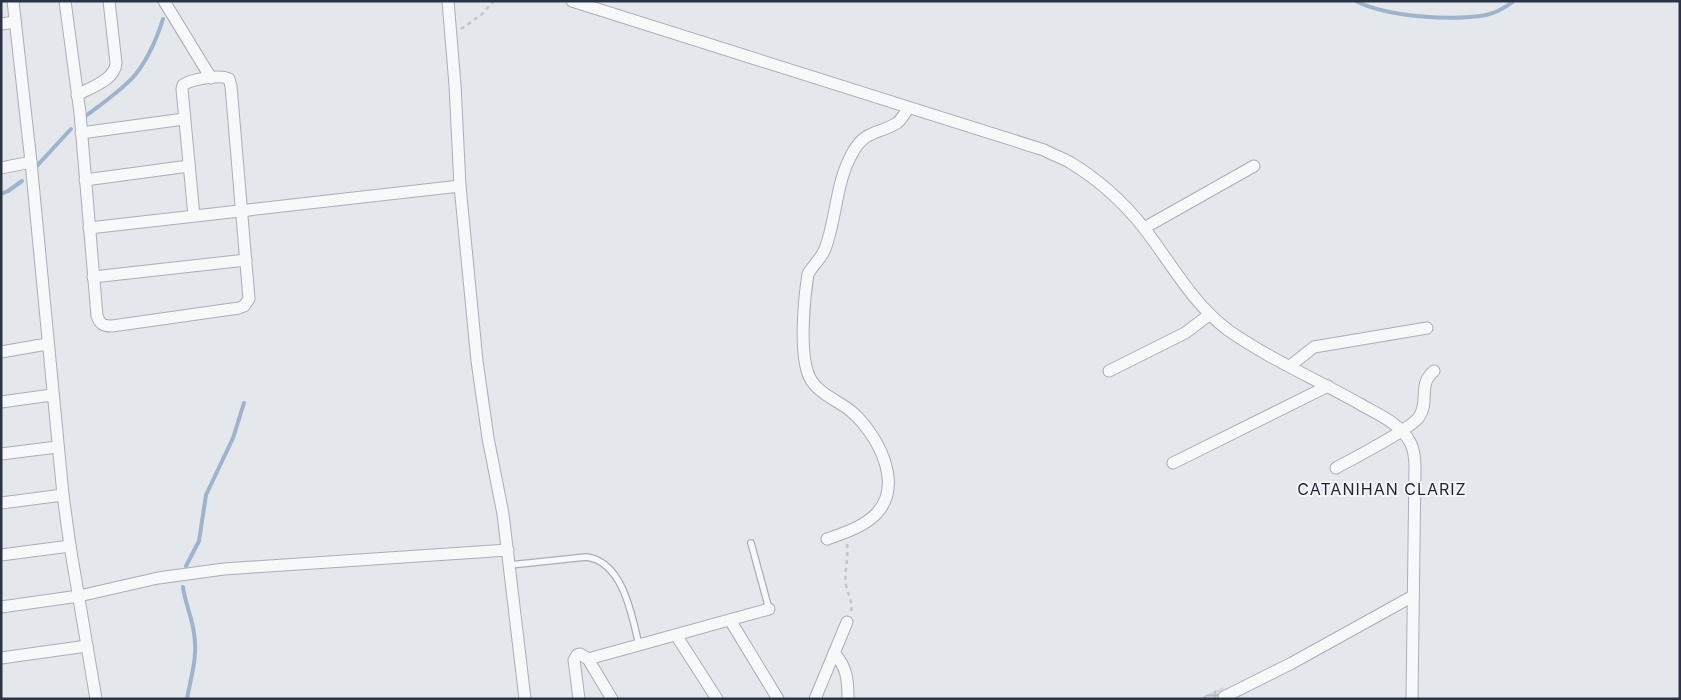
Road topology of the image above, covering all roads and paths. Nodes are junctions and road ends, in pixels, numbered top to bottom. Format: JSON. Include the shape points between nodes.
{"nodes":[{"id":1,"x":12,"y":1,"type":"edge"},
{"id":2,"x":65,"y":1,"type":"edge"},
{"id":3,"x":109,"y":1,"type":"edge"},
{"id":4,"x":164,"y":1,"type":"edge"},
{"id":5,"x":448,"y":1,"type":"edge"},
{"id":6,"x":494,"y":1,"type":"edge"},
{"id":7,"x":572,"y":1,"type":"edge"},
{"id":8,"x":15,"y":22,"type":"junction"},
{"id":9,"x":1,"y":24,"type":"edge"},
{"id":10,"x":451,"y":36,"type":"junction"},
{"id":11,"x":211,"y":78,"type":"junction"},
{"id":12,"x":77,"y":94,"type":"junction"},
{"id":13,"x":908,"y":108,"type":"junction"},
{"id":14,"x":184,"y":119,"type":"junction"},
{"id":15,"x":81,"y":132,"type":"junction"},
{"id":16,"x":31,"y":162,"type":"junction"},
{"id":17,"x":189,"y":166,"type":"junction"},
{"id":18,"x":1254,"y":166,"type":"dead end"},
{"id":19,"x":1,"y":168,"type":"edge"},
{"id":20,"x":85,"y":180,"type":"junction"},
{"id":21,"x":460,"y":186,"type":"junction"},
{"id":22,"x":242,"y":210,"type":"junction"},
{"id":23,"x":194,"y":216,"type":"junction"},
{"id":24,"x":89,"y":228,"type":"junction"},
{"id":25,"x":1144,"y":228,"type":"junction"},
{"id":26,"x":246,"y":260,"type":"junction"},
{"id":27,"x":94,"y":277,"type":"junction"},
{"id":28,"x":1210,"y":315,"type":"junction"},
{"id":29,"x":1427,"y":328,"type":"dead end"},
{"id":30,"x":48,"y":344,"type":"junction"},
{"id":31,"x":1,"y":352,"type":"edge"},
{"id":32,"x":1290,"y":366,"type":"junction"},
{"id":33,"x":1109,"y":371,"type":"dead end"},
{"id":34,"x":1434,"y":371,"type":"dead end"},
{"id":35,"x":1328,"y":386,"type":"junction"},
{"id":36,"x":52,"y":395,"type":"junction"},
{"id":37,"x":1,"y":402,"type":"edge"},
{"id":38,"x":1401,"y":430,"type":"junction"},
{"id":39,"x":57,"y":447,"type":"junction"},
{"id":40,"x":1,"y":454,"type":"edge"},
{"id":41,"x":1172,"y":463,"type":"dead end"},
{"id":42,"x":1336,"y":468,"type":"dead end"},
{"id":43,"x":63,"y":495,"type":"junction"},
{"id":44,"x":1,"y":503,"type":"edge"},
{"id":45,"x":845,"y":533,"type":"junction"},
{"id":46,"x":827,"y":540,"type":"dead end"},
{"id":47,"x":751,"y":543,"type":"dead end"},
{"id":48,"x":70,"y":546,"type":"junction"},
{"id":49,"x":508,"y":550,"type":"junction"},
{"id":50,"x":1,"y":555,"type":"edge"},
{"id":51,"x":510,"y":566,"type":"junction"},
{"id":52,"x":79,"y":596,"type":"junction"},
{"id":53,"x":1413,"y":596,"type":"junction"},
{"id":54,"x":1,"y":607,"type":"edge"},
{"id":55,"x":769,"y":609,"type":"joint"},
{"id":56,"x":730,"y":620,"type":"junction"},
{"id":57,"x":847,"y":622,"type":"joint"},
{"id":58,"x":676,"y":635,"type":"junction"},
{"id":59,"x":639,"y":645,"type":"junction"},
{"id":60,"x":87,"y":646,"type":"junction"},
{"id":61,"x":834,"y":654,"type":"junction"},
{"id":62,"x":1,"y":658,"type":"edge"},
{"id":63,"x":588,"y":659,"type":"junction"},
{"id":64,"x":1224,"y":697,"type":"dead end"},
{"id":65,"x":96,"y":699,"type":"edge"},
{"id":66,"x":525,"y":699,"type":"edge"},
{"id":67,"x":579,"y":699,"type":"edge"},
{"id":68,"x":612,"y":699,"type":"edge"},
{"id":69,"x":717,"y":699,"type":"edge"},
{"id":70,"x":778,"y":699,"type":"edge"},
{"id":71,"x":815,"y":699,"type":"edge"},
{"id":72,"x":848,"y":699,"type":"edge"},
{"id":73,"x":1412,"y":699,"type":"edge"}],
"edges":[{"from":1,"to":8,"type":"street"},
{"from":2,"to":12,"type":"street"},
{"from":3,"to":12,"type":"street","via":[[116,70],[108,78]]},
{"from":4,"to":11,"type":"street"},
{"from":5,"to":10,"type":"street"},
{"from":6,"to":10,"type":"path"},
{"from":7,"to":13,"type":"street"},
{"from":8,"to":9,"type":"street"},
{"from":8,"to":16,"type":"street"},
{"from":10,"to":21,"type":"street"},
{"from":11,"to":14,"type":"street","via":[[183,85]]},
{"from":11,"to":22,"type":"street","via":[[223,76],[230,82]]},
{"from":12,"to":15,"type":"street"},
{"from":13,"to":25,"type":"street","via":[[1044,150],[1071,163],[1121,202]]},
{"from":13,"to":45,"type":"street","via":[[897,122],[862,139],[853,152],[838,192],[826,247],[808,274],[805,351],[808,374],[814,384],[853,412],[870,432],[884,458],[887,474],[885,500],[877,512]]},
{"from":14,"to":15,"type":"street"},
{"from":14,"to":17,"type":"street"},
{"from":15,"to":20,"type":"street"},
{"from":16,"to":19,"type":"street"},
{"from":16,"to":30,"type":"street"},
{"from":17,"to":20,"type":"street"},
{"from":17,"to":23,"type":"street"},
{"from":18,"to":25,"type":"street"},
{"from":20,"to":24,"type":"street"},
{"from":21,"to":22,"type":"street"},
{"from":21,"to":49,"type":"street","via":[[482,401]]},
{"from":22,"to":23,"type":"street"},
{"from":22,"to":26,"type":"street"},
{"from":23,"to":24,"type":"street"},
{"from":24,"to":27,"type":"street"},
{"from":25,"to":28,"type":"street"},
{"from":26,"to":27,"type":"street"},
{"from":26,"to":27,"type":"street","via":[[248,299],[244,306],[112,326],[105,326],[99,321]]},
{"from":28,"to":32,"type":"street","via":[[1250,344]]},
{"from":28,"to":33,"type":"street","via":[[1185,333]]},
{"from":29,"to":32,"type":"street","via":[[1314,347]]},
{"from":30,"to":31,"type":"street"},
{"from":30,"to":36,"type":"street"},
{"from":32,"to":35,"type":"street"},
{"from":34,"to":38,"type":"street","via":[[1426,380],[1418,419]]},
{"from":35,"to":38,"type":"street"},
{"from":35,"to":41,"type":"street"},
{"from":36,"to":37,"type":"street"},
{"from":36,"to":39,"type":"street"},
{"from":38,"to":42,"type":"street"},
{"from":38,"to":53,"type":"street","via":[[1411,442],[1415,468]]},
{"from":39,"to":40,"type":"street"},
{"from":39,"to":43,"type":"street"},
{"from":43,"to":44,"type":"street"},
{"from":43,"to":48,"type":"street"},
{"from":45,"to":46,"type":"street"},
{"from":45,"to":57,"type":"path","via":[[848,551],[845,578],[852,608]]},
{"from":47,"to":55,"type":"lane"},
{"from":48,"to":50,"type":"street"},
{"from":48,"to":52,"type":"street"},
{"from":49,"to":51,"type":"street"},
{"from":49,"to":52,"type":"street","via":[[224,569],[158,578]]},
{"from":51,"to":59,"type":"lane","via":[[596,558],[607,566],[623,590]]},
{"from":51,"to":66,"type":"street"},
{"from":52,"to":54,"type":"street"},
{"from":52,"to":60,"type":"street"},
{"from":53,"to":64,"type":"street"},
{"from":53,"to":73,"type":"street"},
{"from":55,"to":56,"type":"street"},
{"from":56,"to":58,"type":"street"},
{"from":56,"to":70,"type":"street"},
{"from":57,"to":61,"type":"street"},
{"from":58,"to":59,"type":"street"},
{"from":58,"to":69,"type":"street"},
{"from":59,"to":63,"type":"street"},
{"from":60,"to":62,"type":"street"},
{"from":60,"to":65,"type":"street"},
{"from":61,"to":71,"type":"street"},
{"from":61,"to":72,"type":"street","via":[[845,669]]},
{"from":63,"to":67,"type":"street","via":[[580,654],[574,660]]},
{"from":63,"to":68,"type":"street"}]}
